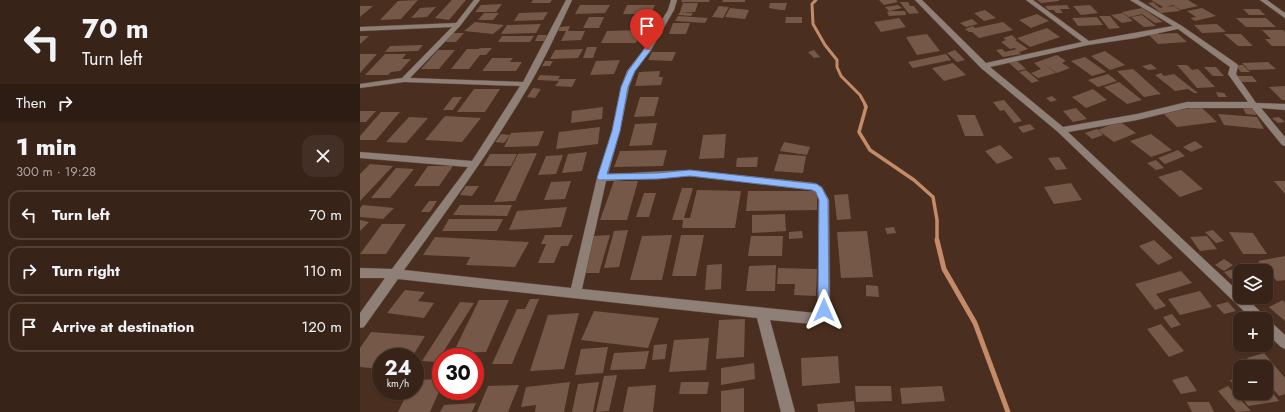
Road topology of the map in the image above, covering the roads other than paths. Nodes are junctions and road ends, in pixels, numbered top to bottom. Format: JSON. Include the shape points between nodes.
{"nodes":[{"id":1,"x":477,"y":0,"type":"edge"},
{"id":2,"x":569,"y":0,"type":"edge"},
{"id":3,"x":674,"y":0,"type":"edge"},
{"id":4,"x":918,"y":0,"type":"edge"},
{"id":5,"x":1028,"y":0,"type":"edge"},
{"id":6,"x":1133,"y":0,"type":"edge"},
{"id":7,"x":1263,"y":0,"type":"edge"},
{"id":8,"x":1285,"y":16,"type":"edge"},
{"id":9,"x":458,"y":25,"type":"junction"},
{"id":10,"x":1180,"y":27,"type":"junction"},
{"id":11,"x":360,"y":29,"type":"edge"},
{"id":12,"x":1088,"y":43,"type":"junction"},
{"id":13,"x":984,"y":66,"type":"junction"},
{"id":14,"x":404,"y":80,"type":"junction"},
{"id":15,"x":526,"y":84,"type":"junction"},
{"id":16,"x":360,"y":86,"type":"edge"},
{"id":17,"x":1254,"y":104,"type":"junction"},
{"id":18,"x":1285,"y":107,"type":"edge"},
{"id":19,"x":1061,"y":130,"type":"junction"},
{"id":20,"x":1285,"y":143,"type":"edge"},
{"id":21,"x":360,"y":155,"type":"edge"},
{"id":22,"x":475,"y":164,"type":"junction"},
{"id":23,"x":602,"y":178,"type":"junction"},
{"id":24,"x":360,"y":273,"type":"edge"},
{"id":25,"x":393,"y":274,"type":"junction"},
{"id":26,"x":575,"y":293,"type":"junction"},
{"id":27,"x":1253,"y":312,"type":"edge"},
{"id":28,"x":762,"y":313,"type":"junction"},
{"id":29,"x":360,"y":323,"type":"edge"},
{"id":30,"x":1273,"y":332,"type":"edge"},
{"id":31,"x":1285,"y":343,"type":"edge"},
{"id":32,"x":788,"y":412,"type":"edge"}],
"edges":[{"from":1,"to":9,"type":"street"},
{"from":2,"to":15,"type":"street"},
{"from":3,"to":23,"type":"street","via":[[671,10],[647,50],[631,71]]},
{"from":4,"to":13,"type":"street"},
{"from":5,"to":12,"type":"street"},
{"from":6,"to":10,"type":"street"},
{"from":7,"to":8,"type":"street"},
{"from":9,"to":11,"type":"street"},
{"from":9,"to":14,"type":"street"},
{"from":10,"to":12,"type":"street"},
{"from":10,"to":17,"type":"street","via":[[1234,66],[1232,74]]},
{"from":12,"to":13,"type":"street"},
{"from":13,"to":19,"type":"street"},
{"from":14,"to":15,"type":"street"},
{"from":14,"to":16,"type":"street"},
{"from":15,"to":22,"type":"street"},
{"from":17,"to":18,"type":"street"},
{"from":17,"to":19,"type":"street","via":[[1187,105],[1137,117]]},
{"from":17,"to":20,"type":"street"},
{"from":19,"to":27,"type":"street"},
{"from":21,"to":22,"type":"street"},
{"from":22,"to":25,"type":"street"},
{"from":23,"to":26,"type":"street"},
{"from":23,"to":28,"type":"street","via":[[690,173],[814,187],[819,190],[824,200],[824,310],[819,318],[812,319]]},
{"from":24,"to":25,"type":"street"},
{"from":25,"to":26,"type":"street"},
{"from":25,"to":29,"type":"street"},
{"from":26,"to":28,"type":"street"},
{"from":28,"to":32,"type":"street"},
{"from":30,"to":31,"type":"street"}]}
